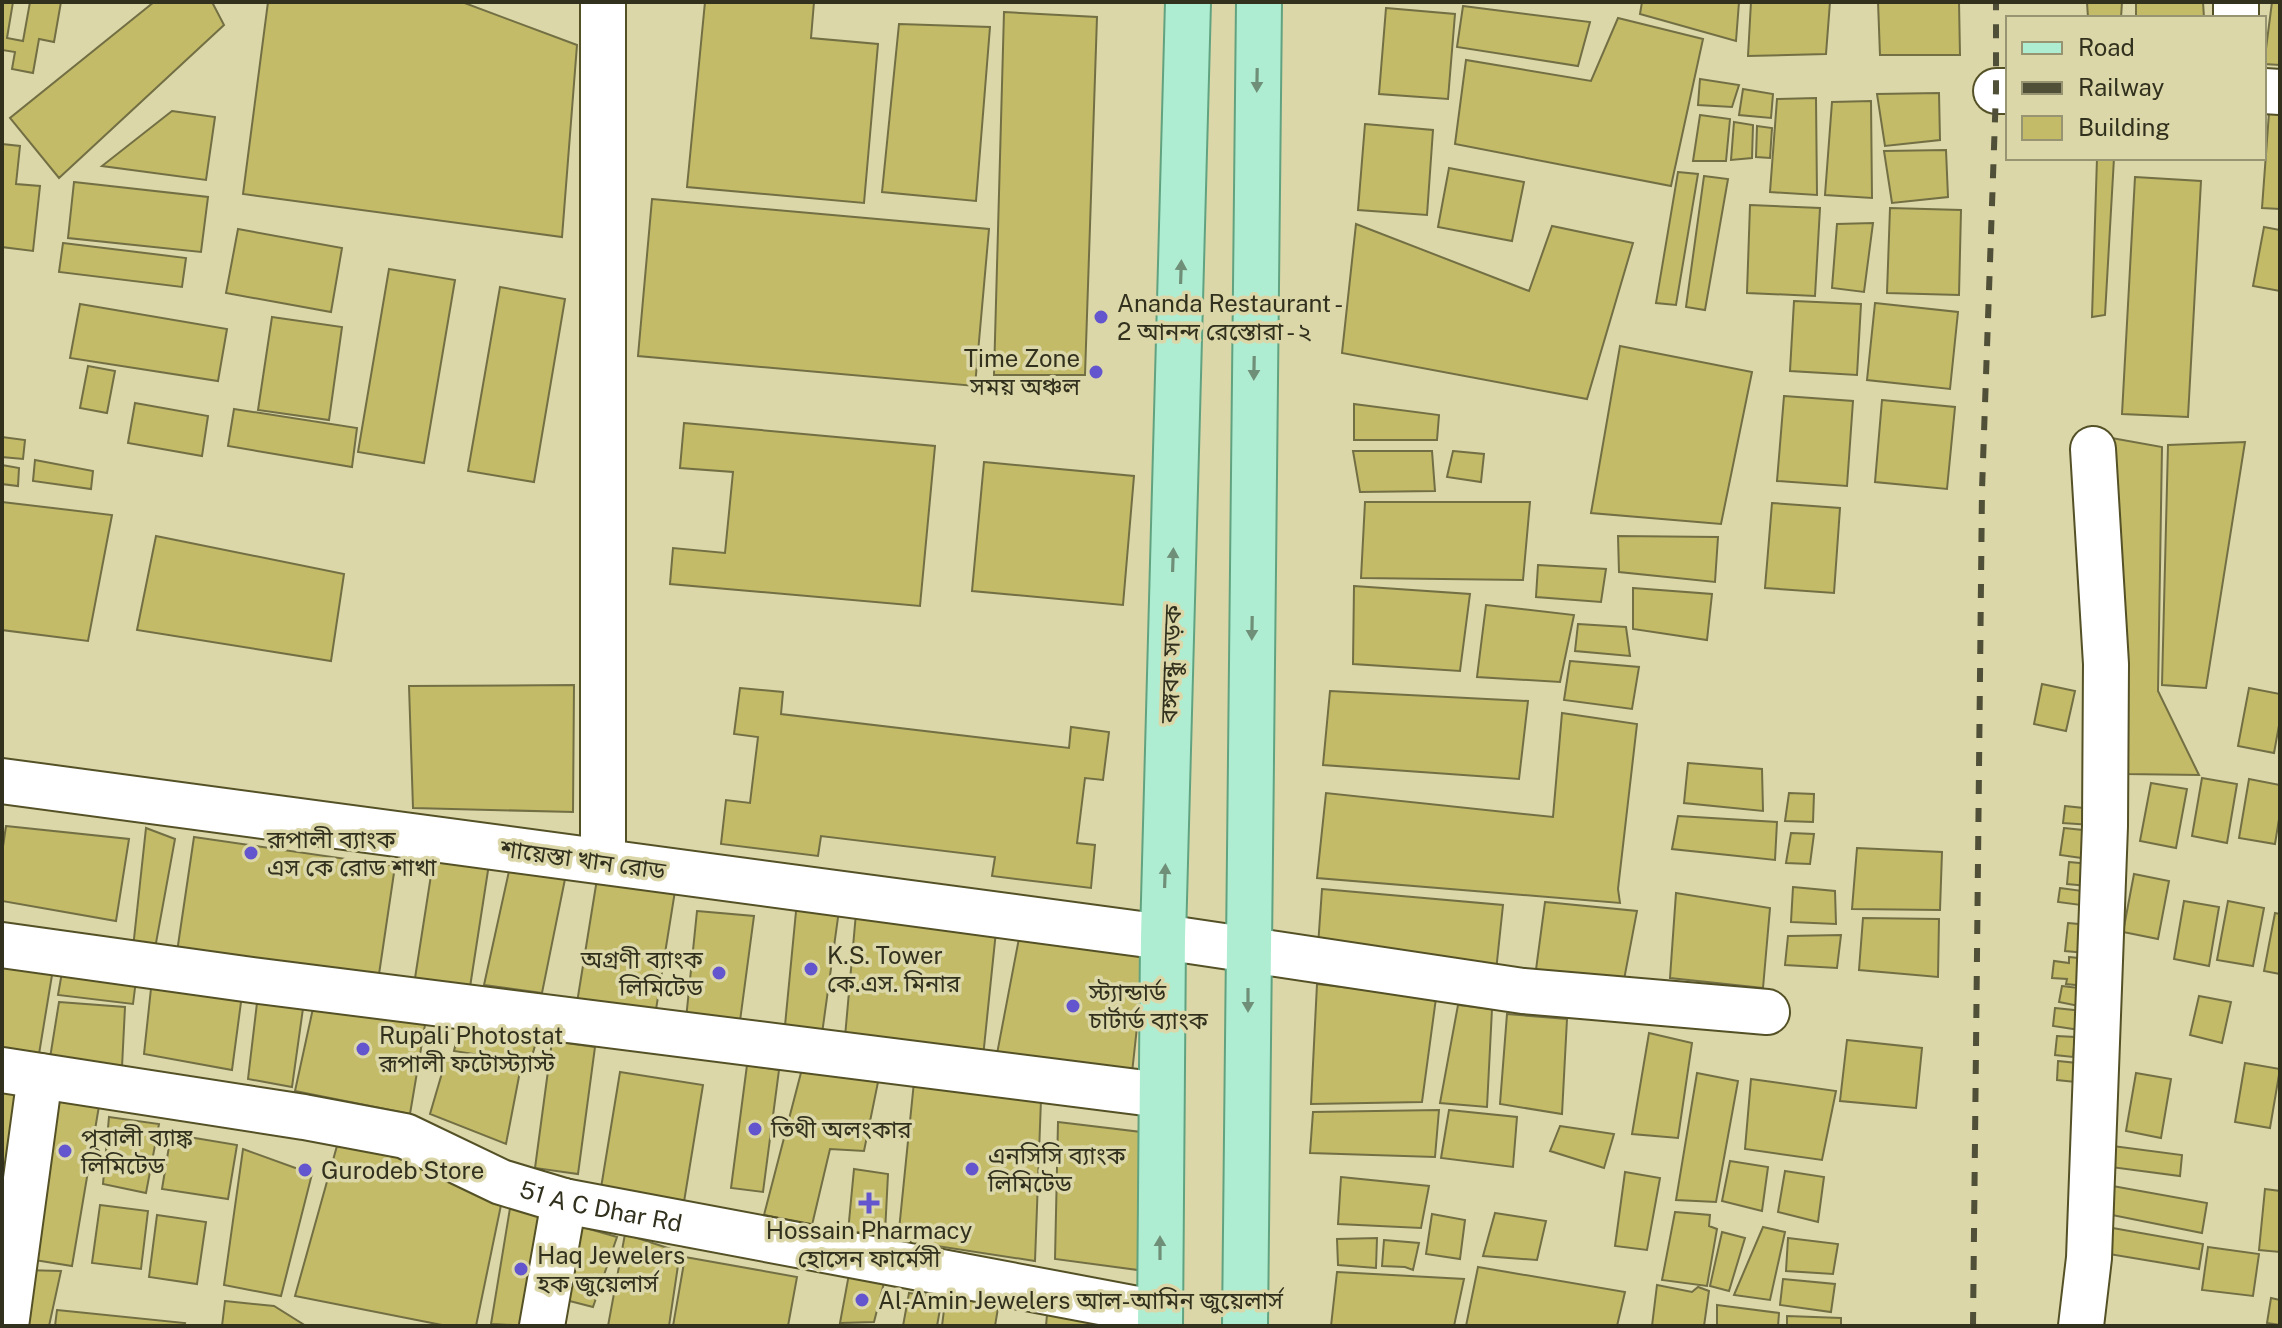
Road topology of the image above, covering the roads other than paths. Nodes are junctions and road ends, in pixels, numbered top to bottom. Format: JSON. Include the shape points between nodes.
{"nodes":[{"id":1,"x":603,"y":2,"type":"edge"},
{"id":2,"x":1188,"y":2,"type":"edge"},
{"id":3,"x":1259,"y":2,"type":"edge"},
{"id":4,"x":2093,"y":449,"type":"dead end"},
{"id":5,"x":2,"y":781,"type":"edge"},
{"id":6,"x":603,"y":861,"type":"junction"},
{"id":7,"x":1163,"y":937,"type":"junction"},
{"id":8,"x":2,"y":945,"type":"edge"},
{"id":9,"x":1249,"y":950,"type":"junction"},
{"id":10,"x":1767,"y":1012,"type":"dead end"},
{"id":11,"x":21,"y":1073,"type":"edge"},
{"id":12,"x":1161,"y":1095,"type":"junction"},
{"id":13,"x":564,"y":1201,"type":"junction"},
{"id":14,"x":1159,"y":1320,"type":"edge"},
{"id":15,"x":6,"y":1326,"type":"edge"},
{"id":16,"x":542,"y":1326,"type":"edge"},
{"id":17,"x":1245,"y":1326,"type":"edge"},
{"id":18,"x":2081,"y":1326,"type":"edge"}],
"edges":[{"from":1,"to":6,"type":"street"},
{"from":7,"to":2,"type":"main road","name":"বঙ্গবন্ধু সড়ক","one_way":true},
{"from":3,"to":9,"type":"main road","one_way":true},
{"from":4,"to":18,"type":"street","via":[[2106,664],[2105,826],[2089,1258]]},
{"from":5,"to":6,"type":"street","name":"শায়েস্তা খান রোড"},
{"from":6,"to":7,"type":"street","name":"শায়েস্তা খান রোড"},
{"from":7,"to":9,"type":"street","name":"শায়েস্তা খান রোড"},
{"from":7,"to":12,"type":"main road","name":"বঙ্গবন্ধু সড়ক"},
{"from":8,"to":12,"type":"street"},
{"from":9,"to":10,"type":"street","name":"শায়েস্তা খান রোড","via":[[1523,991]]},
{"from":9,"to":17,"type":"main road","one_way":true},
{"from":11,"to":13,"type":"street","name":"51 A C Dhar Rd","via":[[405,1136],[501,1182]]},
{"from":11,"to":15,"type":"street"},
{"from":14,"to":12,"type":"main road","name":"বঙ্গবন্ধু সড়ক","one_way":true},
{"from":13,"to":14,"type":"street","name":"51 A C Dhar Rd"},
{"from":13,"to":16,"type":"street"}]}
